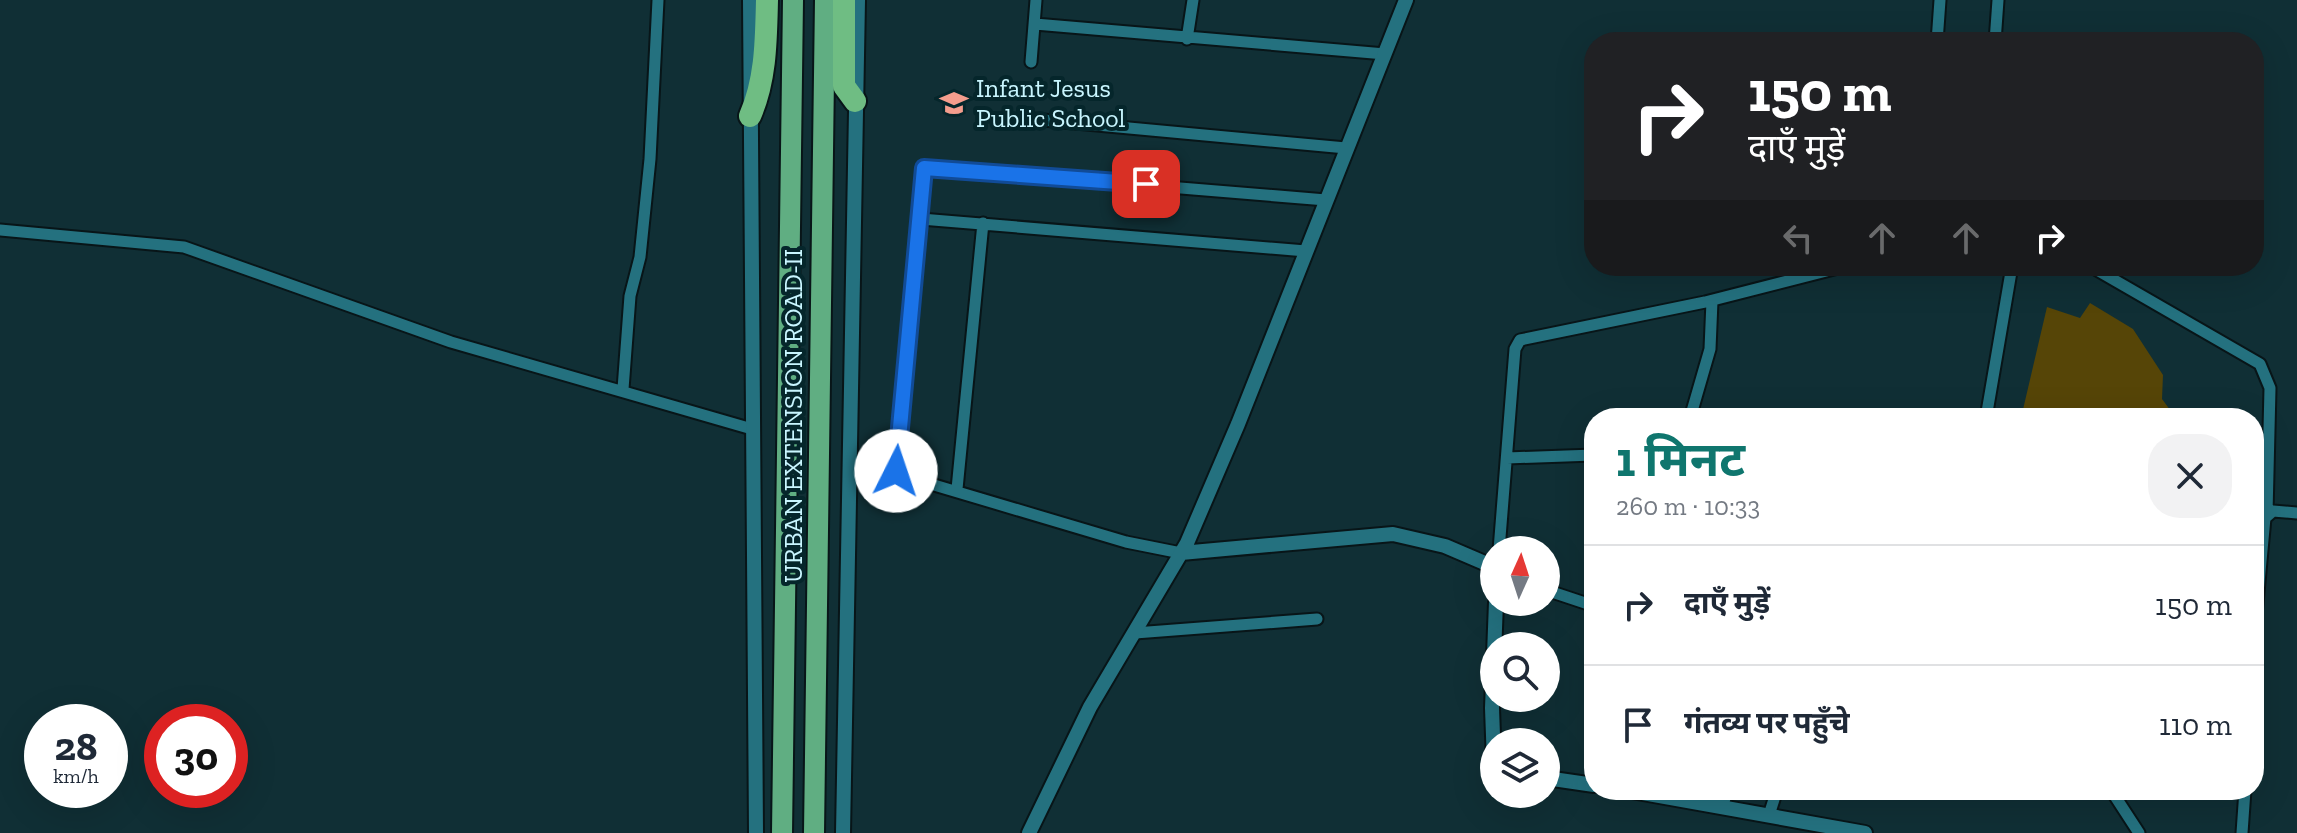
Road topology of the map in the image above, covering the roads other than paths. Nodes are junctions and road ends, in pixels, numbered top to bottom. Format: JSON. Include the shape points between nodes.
{"nodes":[{"id":1,"x":658,"y":0,"type":"edge"},
{"id":2,"x":750,"y":0,"type":"edge"},
{"id":3,"x":767,"y":0,"type":"edge"},
{"id":4,"x":793,"y":0,"type":"edge"},
{"id":5,"x":825,"y":0,"type":"edge"},
{"id":6,"x":844,"y":0,"type":"edge"},
{"id":7,"x":858,"y":0,"type":"edge"},
{"id":8,"x":1036,"y":0,"type":"edge"},
{"id":9,"x":1193,"y":0,"type":"edge"},
{"id":10,"x":1406,"y":0,"type":"edge"},
{"id":11,"x":1940,"y":0,"type":"edge"},
{"id":12,"x":1998,"y":0,"type":"edge"},
{"id":13,"x":1035,"y":24,"type":"junction"},
{"id":14,"x":1938,"y":32,"type":"edge"},
{"id":15,"x":1996,"y":32,"type":"edge"},
{"id":16,"x":1187,"y":39,"type":"junction"},
{"id":17,"x":1385,"y":54,"type":"junction"},
{"id":18,"x":1031,"y":62,"type":"dead end"},
{"id":19,"x":855,"y":101,"type":"junction"},
{"id":20,"x":750,"y":116,"type":"junction"},
{"id":21,"x":1032,"y":119,"type":"dead end"},
{"id":22,"x":1346,"y":148,"type":"junction"},
{"id":23,"x":1326,"y":200,"type":"junction"},
{"id":24,"x":919,"y":221,"type":"junction"},
{"id":25,"x":983,"y":223,"type":"junction"},
{"id":26,"x":0,"y":230,"type":"edge"},
{"id":27,"x":1306,"y":251,"type":"junction"},
{"id":28,"x":1808,"y":276,"type":"edge"},
{"id":29,"x":2010,"y":276,"type":"edge"},
{"id":30,"x":2107,"y":276,"type":"edge"},
{"id":31,"x":1712,"y":301,"type":"junction"},
{"id":32,"x":623,"y":389,"type":"junction"},
{"id":33,"x":1693,"y":408,"type":"edge"},
{"id":34,"x":1988,"y":408,"type":"edge"},
{"id":35,"x":752,"y":429,"type":"junction"},
{"id":36,"x":1584,"y":455,"type":"edge"},
{"id":37,"x":1507,"y":458,"type":"junction"},
{"id":38,"x":850,"y":460,"type":"junction"},
{"id":39,"x":896,"y":471,"type":"junction"},
{"id":40,"x":957,"y":489,"type":"junction"},
{"id":41,"x":2297,"y":513,"type":"edge"},
{"id":42,"x":2267,"y":514,"type":"junction"},
{"id":43,"x":1500,"y":536,"type":"edge"},
{"id":44,"x":2264,"y":539,"type":"edge"},
{"id":45,"x":1181,"y":553,"type":"junction"},
{"id":46,"x":1480,"y":561,"type":"edge"},
{"id":47,"x":1560,"y":595,"type":"edge"},
{"id":48,"x":1584,"y":603,"type":"edge"},
{"id":49,"x":1495,"y":616,"type":"edge"},
{"id":50,"x":1317,"y":619,"type":"dead end"},
{"id":51,"x":1135,"y":633,"type":"junction"},
{"id":52,"x":1493,"y":728,"type":"edge"},
{"id":53,"x":1560,"y":780,"type":"edge"},
{"id":54,"x":1584,"y":784,"type":"edge"},
{"id":55,"x":1684,"y":800,"type":"edge"},
{"id":56,"x":1724,"y":800,"type":"edge"},
{"id":57,"x":1774,"y":800,"type":"edge"},
{"id":58,"x":2118,"y":800,"type":"edge"},
{"id":59,"x":2244,"y":800,"type":"edge"},
{"id":60,"x":1722,"y":807,"type":"junction"},
{"id":61,"x":1769,"y":815,"type":"junction"},
{"id":62,"x":756,"y":833,"type":"edge"},
{"id":63,"x":782,"y":833,"type":"edge"},
{"id":64,"x":814,"y":833,"type":"edge"},
{"id":65,"x":843,"y":833,"type":"edge"},
{"id":66,"x":1029,"y":833,"type":"edge"},
{"id":67,"x":1865,"y":833,"type":"edge"},
{"id":68,"x":2139,"y":833,"type":"edge"},
{"id":69,"x":2242,"y":833,"type":"edge"}],
"edges":[{"from":1,"to":32,"type":"street","via":[[650,159]]},
{"from":2,"to":20,"type":"street"},
{"from":3,"to":20,"type":"highway","via":[[764,67]]},
{"from":4,"to":63,"type":"highway","name":"URBAN EXTENSION ROAD-II"},
{"from":5,"to":64,"type":"highway","name":"URBAN EXTENSION ROAD-II"},
{"from":6,"to":19,"type":"highway","via":[[844,86]]},
{"from":7,"to":19,"type":"street"},
{"from":8,"to":13,"type":"street"},
{"from":9,"to":16,"type":"street"},
{"from":10,"to":17,"type":"street"},
{"from":11,"to":14,"type":"street"},
{"from":12,"to":15,"type":"street"},
{"from":13,"to":16,"type":"street"},
{"from":13,"to":18,"type":"street"},
{"from":16,"to":17,"type":"street"},
{"from":17,"to":22,"type":"street"},
{"from":19,"to":38,"type":"street"},
{"from":20,"to":35,"type":"street"},
{"from":21,"to":22,"type":"street"},
{"from":22,"to":23,"type":"street"},
{"from":23,"to":24,"type":"street","via":[[928,167],[922,170]]},
{"from":23,"to":27,"type":"street"},
{"from":24,"to":25,"type":"street","via":[[925,217]]},
{"from":24,"to":39,"type":"street"},
{"from":25,"to":27,"type":"street"},
{"from":25,"to":40,"type":"street"},
{"from":26,"to":32,"type":"street","via":[[184,247],[451,342]]},
{"from":27,"to":45,"type":"street"},
{"from":28,"to":31,"type":"street"},
{"from":29,"to":34,"type":"street"},
{"from":30,"to":42,"type":"street","via":[[2260,364],[2270,388]]},
{"from":31,"to":33,"type":"street","via":[[1710,349]]},
{"from":31,"to":37,"type":"street","via":[[1520,340]]},
{"from":32,"to":35,"type":"street"},
{"from":35,"to":62,"type":"street"},
{"from":36,"to":37,"type":"street"},
{"from":37,"to":43,"type":"street"},
{"from":38,"to":39,"type":"street"},
{"from":38,"to":65,"type":"street"},
{"from":39,"to":40,"type":"street"},
{"from":40,"to":45,"type":"street","via":[[1126,542]]},
{"from":41,"to":42,"type":"street"},
{"from":42,"to":44,"type":"street"},
{"from":45,"to":46,"type":"street","via":[[1393,534]]},
{"from":45,"to":51,"type":"street"},
{"from":47,"to":48,"type":"street"},
{"from":49,"to":52,"type":"street"},
{"from":50,"to":51,"type":"street"},
{"from":51,"to":66,"type":"street","via":[[1090,707]]},
{"from":53,"to":54,"type":"street"},
{"from":55,"to":60,"type":"street"},
{"from":56,"to":60,"type":"street"},
{"from":57,"to":61,"type":"street"},
{"from":58,"to":68,"type":"street"},
{"from":59,"to":69,"type":"street"},
{"from":60,"to":61,"type":"street"},
{"from":61,"to":67,"type":"street"}]}
